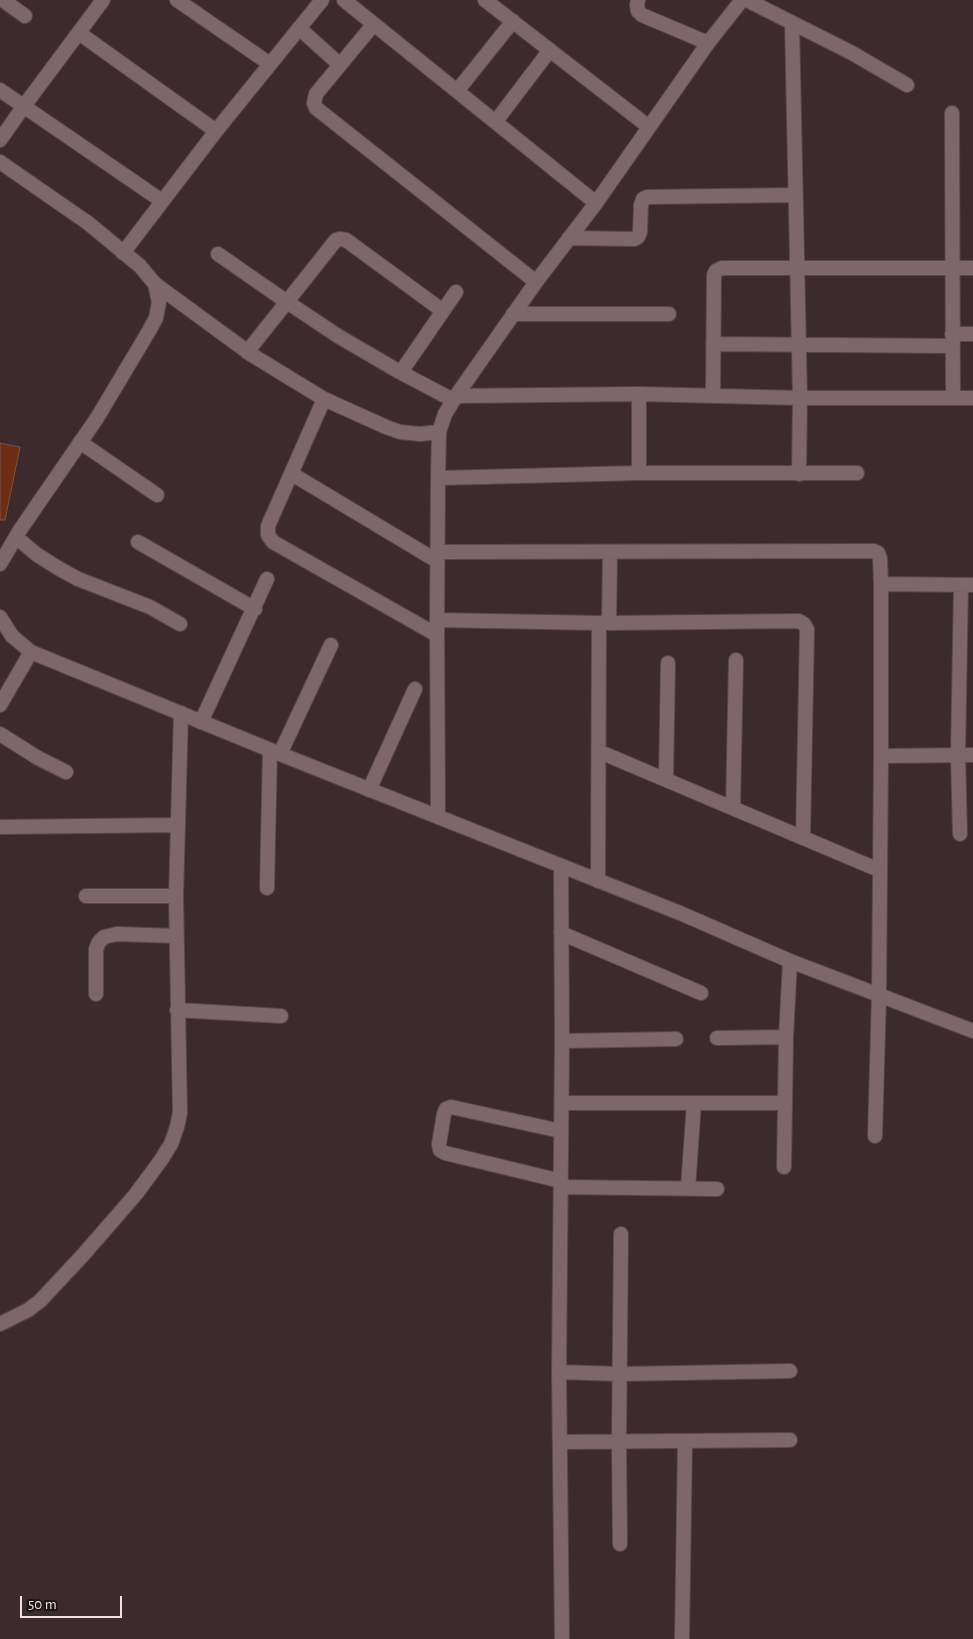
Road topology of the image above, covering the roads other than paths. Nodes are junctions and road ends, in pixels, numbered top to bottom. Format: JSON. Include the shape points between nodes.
{"nodes":[{"id":1,"x":3,"y":0,"type":"edge"},
{"id":2,"x":103,"y":0,"type":"edge"},
{"id":3,"x":177,"y":0,"type":"edge"},
{"id":4,"x":322,"y":0,"type":"edge"},
{"id":5,"x":344,"y":0,"type":"edge"},
{"id":6,"x":485,"y":0,"type":"edge"},
{"id":7,"x":638,"y":0,"type":"edge"},
{"id":8,"x":742,"y":0,"type":"edge"},
{"id":9,"x":747,"y":0,"type":"edge"},
{"id":10,"x":25,"y":16,"type":"dead end"},
{"id":11,"x":513,"y":22,"type":"junction"},
{"id":12,"x":792,"y":23,"type":"junction"},
{"id":13,"x":374,"y":25,"type":"junction"},
{"id":14,"x":299,"y":28,"type":"junction"},
{"id":15,"x":79,"y":33,"type":"junction"},
{"id":16,"x":708,"y":43,"type":"junction"},
{"id":17,"x":550,"y":50,"type":"junction"},
{"id":18,"x":270,"y":64,"type":"junction"},
{"id":19,"x":339,"y":64,"type":"junction"},
{"id":20,"x":907,"y":85,"type":"dead end"},
{"id":21,"x":0,"y":90,"type":"edge"},
{"id":22,"x":456,"y":91,"type":"junction"},
{"id":23,"x":24,"y":106,"type":"junction"},
{"id":24,"x":952,"y":113,"type":"dead end"},
{"id":25,"x":496,"y":121,"type":"junction"},
{"id":26,"x":649,"y":127,"type":"junction"},
{"id":27,"x":216,"y":131,"type":"junction"},
{"id":28,"x":0,"y":140,"type":"edge"},
{"id":29,"x":0,"y":162,"type":"edge"},
{"id":30,"x":796,"y":195,"type":"junction"},
{"id":31,"x":162,"y":201,"type":"junction"},
{"id":32,"x":596,"y":203,"type":"junction"},
{"id":33,"x":570,"y":238,"type":"junction"},
{"id":34,"x":123,"y":253,"type":"junction"},
{"id":35,"x":218,"y":254,"type":"dead end"},
{"id":36,"x":797,"y":268,"type":"junction"},
{"id":37,"x":952,"y":268,"type":"junction"},
{"id":38,"x":973,"y":268,"type":"edge"},
{"id":39,"x":536,"y":282,"type":"junction"},
{"id":40,"x":155,"y":284,"type":"junction"},
{"id":41,"x":456,"y":292,"type":"dead end"},
{"id":42,"x":287,"y":302,"type":"junction"},
{"id":43,"x":443,"y":311,"type":"junction"},
{"id":44,"x":513,"y":314,"type":"junction"},
{"id":45,"x":669,"y":314,"type":"dead end"},
{"id":46,"x":973,"y":334,"type":"edge"},
{"id":47,"x":952,"y":340,"type":"junction"},
{"id":48,"x":713,"y":344,"type":"junction"},
{"id":49,"x":798,"y":344,"type":"junction"},
{"id":50,"x":247,"y":352,"type":"junction"},
{"id":51,"x":401,"y":372,"type":"junction"},
{"id":52,"x":639,"y":394,"type":"junction"},
{"id":53,"x":713,"y":395,"type":"junction"},
{"id":54,"x":454,"y":398,"type":"junction"},
{"id":55,"x":800,"y":398,"type":"junction"},
{"id":56,"x":953,"y":398,"type":"junction"},
{"id":57,"x":973,"y":398,"type":"edge"},
{"id":58,"x":324,"y":400,"type":"junction"},
{"id":59,"x":439,"y":432,"type":"junction"},
{"id":60,"x":80,"y":442,"type":"junction"},
{"id":61,"x":292,"y":474,"type":"junction"},
{"id":62,"x":639,"y":474,"type":"junction"},
{"id":63,"x":799,"y":474,"type":"junction"},
{"id":64,"x":856,"y":474,"type":"dead end"},
{"id":65,"x":438,"y":478,"type":"junction"},
{"id":66,"x":157,"y":495,"type":"dead end"},
{"id":67,"x":16,"y":536,"type":"junction"},
{"id":68,"x":138,"y":542,"type":"dead end"},
{"id":69,"x":610,"y":552,"type":"junction"},
{"id":70,"x":438,"y":557,"type":"junction"},
{"id":71,"x":0,"y":564,"type":"edge"},
{"id":72,"x":267,"y":580,"type":"dead end"},
{"id":73,"x":881,"y":584,"type":"junction"},
{"id":74,"x":967,"y":585,"type":"edge"},
{"id":75,"x":255,"y":609,"type":"junction"},
{"id":76,"x":0,"y":618,"type":"edge"},
{"id":77,"x":436,"y":620,"type":"junction"},
{"id":78,"x":604,"y":623,"type":"junction"},
{"id":79,"x":180,"y":624,"type":"dead end"},
{"id":80,"x":437,"y":635,"type":"junction"},
{"id":81,"x":331,"y":645,"type":"dead end"},
{"id":82,"x":31,"y":652,"type":"junction"},
{"id":83,"x":736,"y":660,"type":"dead end"},
{"id":84,"x":668,"y":663,"type":"dead end"},
{"id":85,"x":416,"y":689,"type":"dead end"},
{"id":86,"x":0,"y":705,"type":"edge"},
{"id":87,"x":181,"y":713,"type":"junction"},
{"id":88,"x":202,"y":722,"type":"junction"},
{"id":89,"x":0,"y":734,"type":"edge"},
{"id":90,"x":275,"y":752,"type":"junction"},
{"id":91,"x":600,"y":752,"type":"junction"},
{"id":92,"x":958,"y":755,"type":"junction"},
{"id":93,"x":973,"y":755,"type":"edge"},
{"id":94,"x":881,"y":756,"type":"junction"},
{"id":95,"x":66,"y":772,"type":"dead end"},
{"id":96,"x":666,"y":780,"type":"junction"},
{"id":97,"x":369,"y":790,"type":"junction"},
{"id":98,"x":733,"y":808,"type":"junction"},
{"id":99,"x":438,"y":817,"type":"junction"},
{"id":100,"x":178,"y":826,"type":"junction"},
{"id":101,"x":0,"y":827,"type":"edge"},
{"id":102,"x":960,"y":834,"type":"dead end"},
{"id":103,"x":803,"y":838,"type":"junction"},
{"id":104,"x":561,"y":866,"type":"junction"},
{"id":105,"x":879,"y":870,"type":"junction"},
{"id":106,"x":598,"y":881,"type":"junction"},
{"id":107,"x":267,"y":888,"type":"dead end"},
{"id":108,"x":86,"y":896,"type":"dead end"},
{"id":109,"x":176,"y":896,"type":"junction"},
{"id":110,"x":561,"y":933,"type":"junction"},
{"id":111,"x":176,"y":936,"type":"junction"},
{"id":112,"x":790,"y":961,"type":"junction"},
{"id":113,"x":701,"y":993,"type":"dead end"},
{"id":114,"x":96,"y":994,"type":"dead end"},
{"id":115,"x":879,"y":995,"type":"junction"},
{"id":116,"x":177,"y":1010,"type":"junction"},
{"id":117,"x":281,"y":1016,"type":"dead end"},
{"id":118,"x":973,"y":1031,"type":"edge"},
{"id":119,"x":786,"y":1037,"type":"junction"},
{"id":120,"x":717,"y":1038,"type":"dead end"},
{"id":121,"x":676,"y":1039,"type":"dead end"},
{"id":122,"x":562,"y":1041,"type":"junction"},
{"id":123,"x":562,"y":1104,"type":"junction"},
{"id":124,"x":694,"y":1104,"type":"junction"},
{"id":125,"x":784,"y":1104,"type":"junction"},
{"id":126,"x":561,"y":1131,"type":"junction"},
{"id":127,"x":875,"y":1136,"type":"dead end"},
{"id":128,"x":784,"y":1167,"type":"dead end"},
{"id":129,"x":561,"y":1184,"type":"junction"},
{"id":130,"x":688,"y":1188,"type":"junction"},
{"id":131,"x":716,"y":1189,"type":"dead end"},
{"id":132,"x":621,"y":1234,"type":"dead end"},
{"id":133,"x":0,"y":1324,"type":"edge"},
{"id":134,"x":790,"y":1371,"type":"dead end"},
{"id":135,"x":559,"y":1372,"type":"junction"},
{"id":136,"x":620,"y":1374,"type":"junction"},
{"id":137,"x":790,"y":1440,"type":"dead end"},
{"id":138,"x":560,"y":1442,"type":"junction"},
{"id":139,"x":619,"y":1442,"type":"junction"},
{"id":140,"x":685,"y":1442,"type":"junction"},
{"id":141,"x":620,"y":1544,"type":"dead end"},
{"id":142,"x":562,"y":1639,"type":"edge"},
{"id":143,"x":682,"y":1639,"type":"edge"}],
"edges":[{"from":1,"to":10,"type":"street"},
{"from":2,"to":15,"type":"street"},
{"from":3,"to":18,"type":"street"},
{"from":4,"to":14,"type":"street"},
{"from":5,"to":13,"type":"street"},
{"from":6,"to":11,"type":"street"},
{"from":7,"to":16,"type":"street","via":[[638,11],[642,15]]},
{"from":8,"to":16,"type":"street"},
{"from":9,"to":12,"type":"street"},
{"from":11,"to":17,"type":"street"},
{"from":11,"to":22,"type":"street"},
{"from":12,"to":20,"type":"street"},
{"from":12,"to":30,"type":"street"},
{"from":13,"to":19,"type":"street"},
{"from":13,"to":22,"type":"street"},
{"from":14,"to":18,"type":"street"},
{"from":14,"to":19,"type":"street"},
{"from":15,"to":23,"type":"street"},
{"from":15,"to":27,"type":"street"},
{"from":16,"to":26,"type":"street"},
{"from":17,"to":25,"type":"street"},
{"from":17,"to":26,"type":"street"},
{"from":18,"to":27,"type":"street"},
{"from":19,"to":39,"type":"street","via":[[316,94],[316,108]]},
{"from":21,"to":23,"type":"street"},
{"from":22,"to":25,"type":"street"},
{"from":23,"to":28,"type":"street"},
{"from":23,"to":31,"type":"street"},
{"from":24,"to":37,"type":"street"},
{"from":25,"to":32,"type":"street"},
{"from":26,"to":32,"type":"street"},
{"from":27,"to":31,"type":"street"},
{"from":29,"to":34,"type":"street","via":[[88,223]]},
{"from":30,"to":33,"type":"street","via":[[647,197],[641,204],[638,237]]},
{"from":30,"to":36,"type":"street"},
{"from":31,"to":34,"type":"street"},
{"from":32,"to":33,"type":"street"},
{"from":33,"to":39,"type":"street"},
{"from":34,"to":40,"type":"street"},
{"from":35,"to":42,"type":"street"},
{"from":36,"to":37,"type":"street"},
{"from":36,"to":48,"type":"street","via":[[716,270]]},
{"from":36,"to":49,"type":"street"},
{"from":37,"to":38,"type":"street"},
{"from":37,"to":47,"type":"street"},
{"from":39,"to":44,"type":"street"},
{"from":40,"to":50,"type":"street"},
{"from":40,"to":60,"type":"street","via":[[159,302],[156,318]]},
{"from":41,"to":43,"type":"street"},
{"from":42,"to":43,"type":"street","via":[[340,239],[346,240]]},
{"from":42,"to":50,"type":"street"},
{"from":42,"to":51,"type":"street"},
{"from":43,"to":51,"type":"street"},
{"from":44,"to":45,"type":"street"},
{"from":44,"to":54,"type":"street"},
{"from":46,"to":47,"type":"street"},
{"from":47,"to":49,"type":"street"},
{"from":47,"to":56,"type":"street"},
{"from":48,"to":49,"type":"street"},
{"from":48,"to":53,"type":"street"},
{"from":49,"to":55,"type":"street"},
{"from":50,"to":58,"type":"street"},
{"from":51,"to":54,"type":"street"},
{"from":52,"to":53,"type":"street"},
{"from":52,"to":54,"type":"street"},
{"from":52,"to":62,"type":"street"},
{"from":53,"to":55,"type":"street"},
{"from":54,"to":59,"type":"street"},
{"from":55,"to":56,"type":"street"},
{"from":55,"to":63,"type":"street"},
{"from":56,"to":57,"type":"street"},
{"from":58,"to":59,"type":"street","via":[[400,432]]},
{"from":58,"to":61,"type":"street"},
{"from":59,"to":65,"type":"street"},
{"from":60,"to":66,"type":"street"},
{"from":60,"to":67,"type":"street"},
{"from":61,"to":70,"type":"street"},
{"from":61,"to":80,"type":"street","via":[[268,526],[268,535],[273,542]]},
{"from":62,"to":63,"type":"street"},
{"from":62,"to":65,"type":"street"},
{"from":63,"to":64,"type":"street"},
{"from":65,"to":70,"type":"street"},
{"from":67,"to":71,"type":"street"},
{"from":67,"to":79,"type":"street","via":[[36,554],[78,579],[150,607]]},
{"from":68,"to":75,"type":"street"},
{"from":69,"to":70,"type":"street"},
{"from":69,"to":73,"type":"street","via":[[874,551],[880,558]]},
{"from":69,"to":78,"type":"street"},
{"from":70,"to":77,"type":"street"},
{"from":72,"to":75,"type":"street"},
{"from":73,"to":74,"type":"street"},
{"from":73,"to":94,"type":"street"},
{"from":74,"to":92,"type":"street"},
{"from":75,"to":88,"type":"street"},
{"from":76,"to":82,"type":"street","via":[[12,636]]},
{"from":77,"to":78,"type":"street"},
{"from":77,"to":80,"type":"street"},
{"from":78,"to":91,"type":"street"},
{"from":78,"to":103,"type":"street","via":[[799,621],[804,624],[807,629]]},
{"from":80,"to":99,"type":"street"},
{"from":81,"to":90,"type":"street"},
{"from":82,"to":86,"type":"street"},
{"from":82,"to":87,"type":"street"},
{"from":83,"to":98,"type":"street"},
{"from":84,"to":96,"type":"street"},
{"from":85,"to":97,"type":"street"},
{"from":87,"to":88,"type":"street"},
{"from":87,"to":100,"type":"street"},
{"from":88,"to":90,"type":"street"},
{"from":89,"to":95,"type":"street"},
{"from":90,"to":97,"type":"street"},
{"from":90,"to":107,"type":"street"},
{"from":91,"to":96,"type":"street"},
{"from":91,"to":106,"type":"street"},
{"from":92,"to":93,"type":"street"},
{"from":92,"to":94,"type":"street"},
{"from":92,"to":102,"type":"street"},
{"from":94,"to":105,"type":"street"},
{"from":96,"to":98,"type":"street"},
{"from":97,"to":99,"type":"street"},
{"from":98,"to":103,"type":"street"},
{"from":99,"to":104,"type":"street"},
{"from":100,"to":101,"type":"street"},
{"from":100,"to":109,"type":"street"},
{"from":103,"to":105,"type":"street"},
{"from":104,"to":106,"type":"street"},
{"from":104,"to":110,"type":"street"},
{"from":105,"to":115,"type":"street"},
{"from":106,"to":112,"type":"street"},
{"from":108,"to":109,"type":"street"},
{"from":109,"to":111,"type":"street"},
{"from":110,"to":113,"type":"street"},
{"from":110,"to":122,"type":"street"},
{"from":111,"to":114,"type":"street","via":[[117,934],[104,937],[96,949]]},
{"from":111,"to":116,"type":"street"},
{"from":112,"to":115,"type":"street"},
{"from":112,"to":119,"type":"street"},
{"from":115,"to":118,"type":"street"},
{"from":115,"to":127,"type":"street"},
{"from":116,"to":117,"type":"street"},
{"from":116,"to":133,"type":"street","via":[[180,1113],[171,1144],[136,1194],[52,1290],[28,1310]]},
{"from":119,"to":120,"type":"street"},
{"from":119,"to":125,"type":"street"},
{"from":121,"to":122,"type":"street"},
{"from":122,"to":123,"type":"street"},
{"from":123,"to":124,"type":"street"},
{"from":123,"to":126,"type":"street"},
{"from":124,"to":125,"type":"street"},
{"from":124,"to":130,"type":"street"},
{"from":125,"to":128,"type":"street"},
{"from":126,"to":129,"type":"street"},
{"from":126,"to":129,"type":"street","via":[[451,1107],[444,1114],[439,1144],[445,1153]]},
{"from":129,"to":130,"type":"street"},
{"from":129,"to":135,"type":"street"},
{"from":130,"to":131,"type":"street"},
{"from":132,"to":136,"type":"street"},
{"from":134,"to":136,"type":"street"},
{"from":135,"to":136,"type":"street"},
{"from":135,"to":138,"type":"street"},
{"from":136,"to":139,"type":"street"},
{"from":137,"to":140,"type":"street"},
{"from":138,"to":139,"type":"street"},
{"from":138,"to":142,"type":"street"},
{"from":139,"to":140,"type":"street"},
{"from":139,"to":141,"type":"street"},
{"from":140,"to":143,"type":"street"}]}
